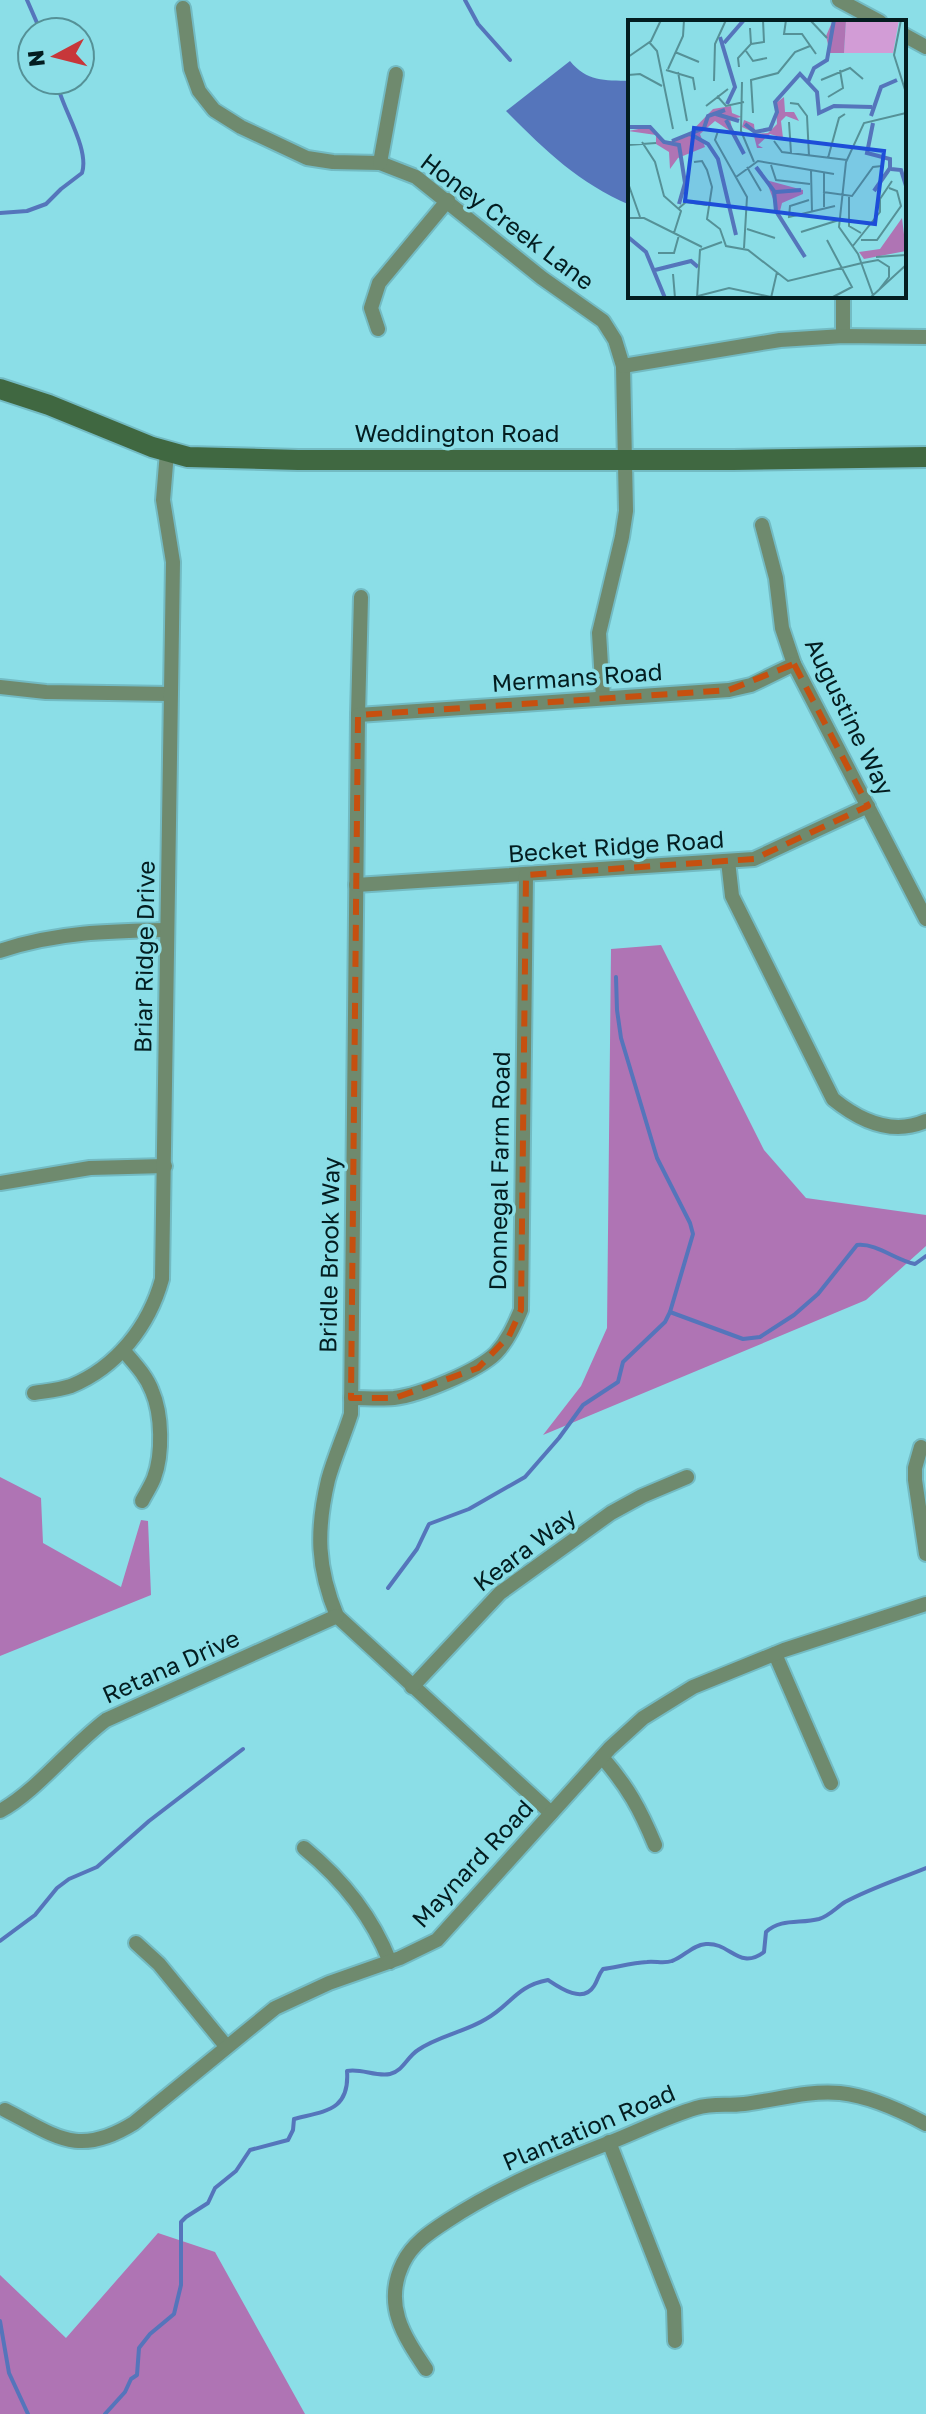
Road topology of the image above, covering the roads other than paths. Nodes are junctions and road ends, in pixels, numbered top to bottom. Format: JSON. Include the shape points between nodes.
{"nodes":[{"id":1,"x":839,"y":0,"type":"edge"},
{"id":2,"x":183,"y":8,"type":"dead end"},
{"id":3,"x":876,"y":20,"type":"edge"},
{"id":4,"x":906,"y":36,"type":"edge"},
{"id":5,"x":926,"y":47,"type":"edge"},
{"id":6,"x":396,"y":74,"type":"dead end"},
{"id":7,"x":380,"y":163,"type":"junction"},
{"id":8,"x":448,"y":200,"type":"junction"},
{"id":9,"x":843,"y":298,"type":"edge"},
{"id":10,"x":378,"y":329,"type":"dead end"},
{"id":11,"x":843,"y":336,"type":"junction"},
{"id":12,"x":926,"y":337,"type":"edge"},
{"id":13,"x":623,"y":366,"type":"junction"},
{"id":14,"x":0,"y":389,"type":"edge"},
{"id":15,"x":167,"y":452,"type":"junction"},
{"id":16,"x":926,"y":457,"type":"edge"},
{"id":17,"x":623,"y":459,"type":"junction"},
{"id":18,"x":762,"y":525,"type":"dead end"},
{"id":19,"x":361,"y":597,"type":"dead end"},
{"id":20,"x":794,"y":664,"type":"junction"},
{"id":21,"x":0,"y":687,"type":"edge"},
{"id":22,"x":170,"y":694,"type":"junction"},
{"id":23,"x":603,"y":698,"type":"junction"},
{"id":24,"x":358,"y":715,"type":"junction"},
{"id":25,"x":868,"y":806,"type":"junction"},
{"id":26,"x":728,"y":861,"type":"junction"},
{"id":27,"x":526,"y":875,"type":"junction"},
{"id":28,"x":356,"y":885,"type":"junction"},
{"id":29,"x":926,"y":919,"type":"edge"},
{"id":30,"x":167,"y":930,"type":"junction"},
{"id":31,"x":0,"y":951,"type":"edge"},
{"id":32,"x":926,"y":1121,"type":"edge"},
{"id":33,"x":165,"y":1166,"type":"junction"},
{"id":34,"x":0,"y":1183,"type":"edge"},
{"id":35,"x":123,"y":1350,"type":"junction"},
{"id":36,"x":34,"y":1393,"type":"dead end"},
{"id":37,"x":351,"y":1398,"type":"junction"},
{"id":38,"x":921,"y":1447,"type":"dead end"},
{"id":39,"x":687,"y":1477,"type":"dead end"},
{"id":40,"x":142,"y":1501,"type":"dead end"},
{"id":41,"x":926,"y":1554,"type":"edge"},
{"id":42,"x":926,"y":1604,"type":"edge"},
{"id":43,"x":337,"y":1616,"type":"junction"},
{"id":44,"x":775,"y":1654,"type":"junction"},
{"id":45,"x":412,"y":1687,"type":"junction"},
{"id":46,"x":602,"y":1757,"type":"junction"},
{"id":47,"x":831,"y":1783,"type":"dead end"},
{"id":48,"x":0,"y":1811,"type":"edge"},
{"id":49,"x":551,"y":1813,"type":"junction"},
{"id":50,"x":655,"y":1845,"type":"dead end"},
{"id":51,"x":304,"y":1848,"type":"dead end"},
{"id":52,"x":136,"y":1943,"type":"dead end"},
{"id":53,"x":390,"y":1962,"type":"junction"},
{"id":54,"x":226,"y":2046,"type":"junction"},
{"id":55,"x":5,"y":2110,"type":"dead end"},
{"id":56,"x":926,"y":2124,"type":"edge"},
{"id":57,"x":609,"y":2142,"type":"junction"},
{"id":58,"x":675,"y":2341,"type":"dead end"},
{"id":59,"x":426,"y":2369,"type":"dead end"}],
"edges":[{"from":1,"to":3,"type":"street"},
{"from":2,"to":7,"type":"street","name":"Honey Creek Lane","via":[[191,69],[214,110],[307,158]]},
{"from":4,"to":5,"type":"street"},
{"from":6,"to":7,"type":"street"},
{"from":7,"to":8,"type":"street","name":"Honey Creek Lane","via":[[416,177]]},
{"from":8,"to":10,"type":"street","via":[[379,283],[371,308]]},
{"from":8,"to":13,"type":"street","name":"Honey Creek Lane","via":[[603,321]]},
{"from":9,"to":11,"type":"street"},
{"from":11,"to":12,"type":"street"},
{"from":11,"to":13,"type":"street","via":[[780,340]]},
{"from":13,"to":17,"type":"street","name":"Honey Creek Lane"},
{"from":14,"to":15,"type":"main road","name":"Weddington Road"},
{"from":15,"to":17,"type":"main road","name":"Weddington Road","via":[[298,460]]},
{"from":15,"to":22,"type":"street","name":"Briar Ridge Drive","via":[[163,500],[173,562]]},
{"from":16,"to":17,"type":"main road","name":"Weddington Road"},
{"from":17,"to":23,"type":"street","name":"Honey Creek Lane","via":[[626,511],[599,633]]},
{"from":18,"to":20,"type":"street","name":"Augustine Way"},
{"from":19,"to":24,"type":"street","name":"Bridle Brook Way"},
{"from":20,"to":23,"type":"street","name":"Mermans Road","via":[[729,690]]},
{"from":20,"to":25,"type":"street","name":"Augustine Way"},
{"from":21,"to":22,"type":"street"},
{"from":22,"to":30,"type":"street","name":"Briar Ridge Drive"},
{"from":23,"to":24,"type":"street","name":"Mermans Road"},
{"from":24,"to":28,"type":"street","name":"Bridle Brook Way"},
{"from":25,"to":26,"type":"street","name":"Becket Ridge Road","via":[[765,855]]},
{"from":25,"to":29,"type":"street","name":"Augustine Way"},
{"from":26,"to":27,"type":"street","name":"Becket Ridge Road"},
{"from":26,"to":32,"type":"street","via":[[732,896],[833,1099],[874,1124],[896,1128]]},
{"from":27,"to":28,"type":"street","name":"Becket Ridge Road"},
{"from":27,"to":37,"type":"street","name":"Donnegal Farm Road","via":[[521,1310],[509,1336],[478,1368],[414,1394]]},
{"from":28,"to":37,"type":"street","name":"Bridle Brook Way"},
{"from":30,"to":31,"type":"street","via":[[60,935]]},
{"from":30,"to":33,"type":"street","name":"Briar Ridge Drive"},
{"from":33,"to":34,"type":"street","via":[[90,1168]]},
{"from":33,"to":35,"type":"street","name":"Briar Ridge Drive","via":[[162,1279],[141,1327]]},
{"from":35,"to":36,"type":"street","name":"Briar Ridge Drive","via":[[72,1385]]},
{"from":35,"to":40,"type":"street","via":[[152,1390],[157,1414],[158,1461]]},
{"from":37,"to":43,"type":"street","name":"Bridle Brook Way","via":[[320,1526],[319,1558]]},
{"from":38,"to":41,"type":"street","via":[[915,1480]]},
{"from":39,"to":45,"type":"street","name":"Keara Way","via":[[611,1513],[500,1593]]},
{"from":42,"to":44,"type":"street","name":"Maynard Road"},
{"from":43,"to":45,"type":"street","name":"Bridle Brook Way"},
{"from":43,"to":48,"type":"street","name":"Retana Drive","via":[[106,1720]]},
{"from":44,"to":46,"type":"street","name":"Maynard Road","via":[[678,1695],[627,1731]]},
{"from":44,"to":47,"type":"street"},
{"from":45,"to":49,"type":"street","name":"Bridle Brook Way"},
{"from":46,"to":49,"type":"street","name":"Maynard Road"},
{"from":46,"to":50,"type":"street","via":[[624,1782]]},
{"from":49,"to":53,"type":"street","name":"Maynard Road","via":[[437,1940]]},
{"from":51,"to":53,"type":"street","via":[[353,1896]]},
{"from":52,"to":54,"type":"street"},
{"from":53,"to":54,"type":"street","name":"Maynard Road","via":[[298,1996]]},
{"from":54,"to":55,"type":"street","name":"Maynard Road","via":[[134,2123],[98,2140],[56,2138]]},
{"from":56,"to":57,"type":"street","name":"Plantation Road","via":[[855,2095],[807,2094],[709,2105]]},
{"from":57,"to":58,"type":"street","via":[[674,2309]]},
{"from":57,"to":59,"type":"street","name":"Plantation Road","via":[[507,2185],[414,2247],[399,2272],[395,2304],[405,2338]]}]}
